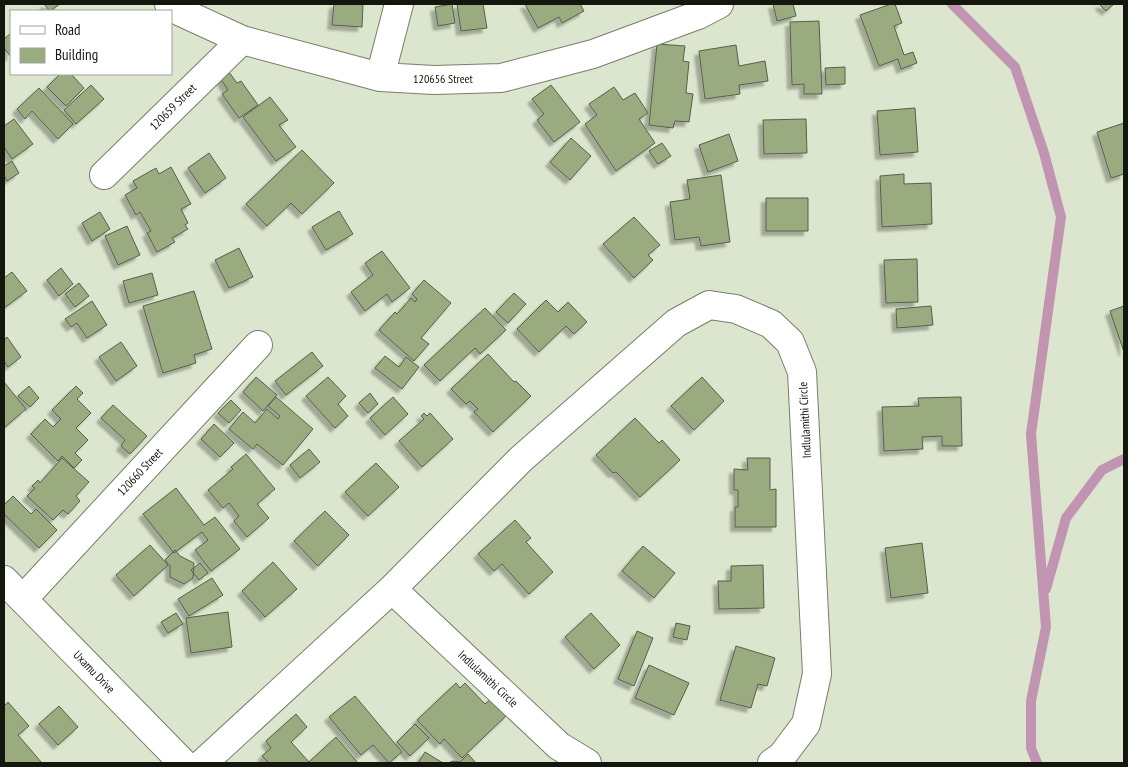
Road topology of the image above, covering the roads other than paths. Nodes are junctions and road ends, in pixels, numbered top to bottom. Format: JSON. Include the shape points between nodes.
{"nodes":[{"id":1,"x":169,"y":4,"type":"edge"},
{"id":2,"x":399,"y":4,"type":"edge"},
{"id":3,"x":719,"y":4,"type":"edge"},
{"id":4,"x":242,"y":40,"type":"junction"},
{"id":5,"x":380,"y":77,"type":"junction"},
{"id":6,"x":104,"y":175,"type":"dead end"},
{"id":7,"x":258,"y":345,"type":"dead end"},
{"id":8,"x":4,"y":580,"type":"edge"},
{"id":9,"x":392,"y":588,"type":"junction"},
{"id":10,"x":23,"y":599,"type":"junction"},
{"id":11,"x":183,"y":763,"type":"edge"},
{"id":12,"x":203,"y":763,"type":"edge"},
{"id":13,"x":587,"y":763,"type":"edge"},
{"id":14,"x":772,"y":763,"type":"edge"}],
"edges":[{"from":1,"to":4,"type":"street","name":"120656 Street"},
{"from":2,"to":5,"type":"street"},
{"from":3,"to":5,"type":"street","name":"120656 Street","via":[[698,16],[593,54],[501,78],[434,80]]},
{"from":4,"to":5,"type":"street","name":"120656 Street"},
{"from":4,"to":6,"type":"street","name":"120659 Street"},
{"from":7,"to":10,"type":"street","name":"120660 Street"},
{"from":8,"to":10,"type":"street","name":"Uxamu Drive"},
{"from":9,"to":12,"type":"street","name":"Indlulamithi Circle"},
{"from":9,"to":13,"type":"street","name":"Indlulamithi Circle","via":[[559,746]]},
{"from":9,"to":14,"type":"street","name":"Indlulamithi Circle","via":[[520,459],[676,323],[709,305],[736,309],[771,324],[790,342],[802,372],[817,674],[806,724],[782,756]]},
{"from":10,"to":11,"type":"street","name":"Uxamu Drive"}]}
